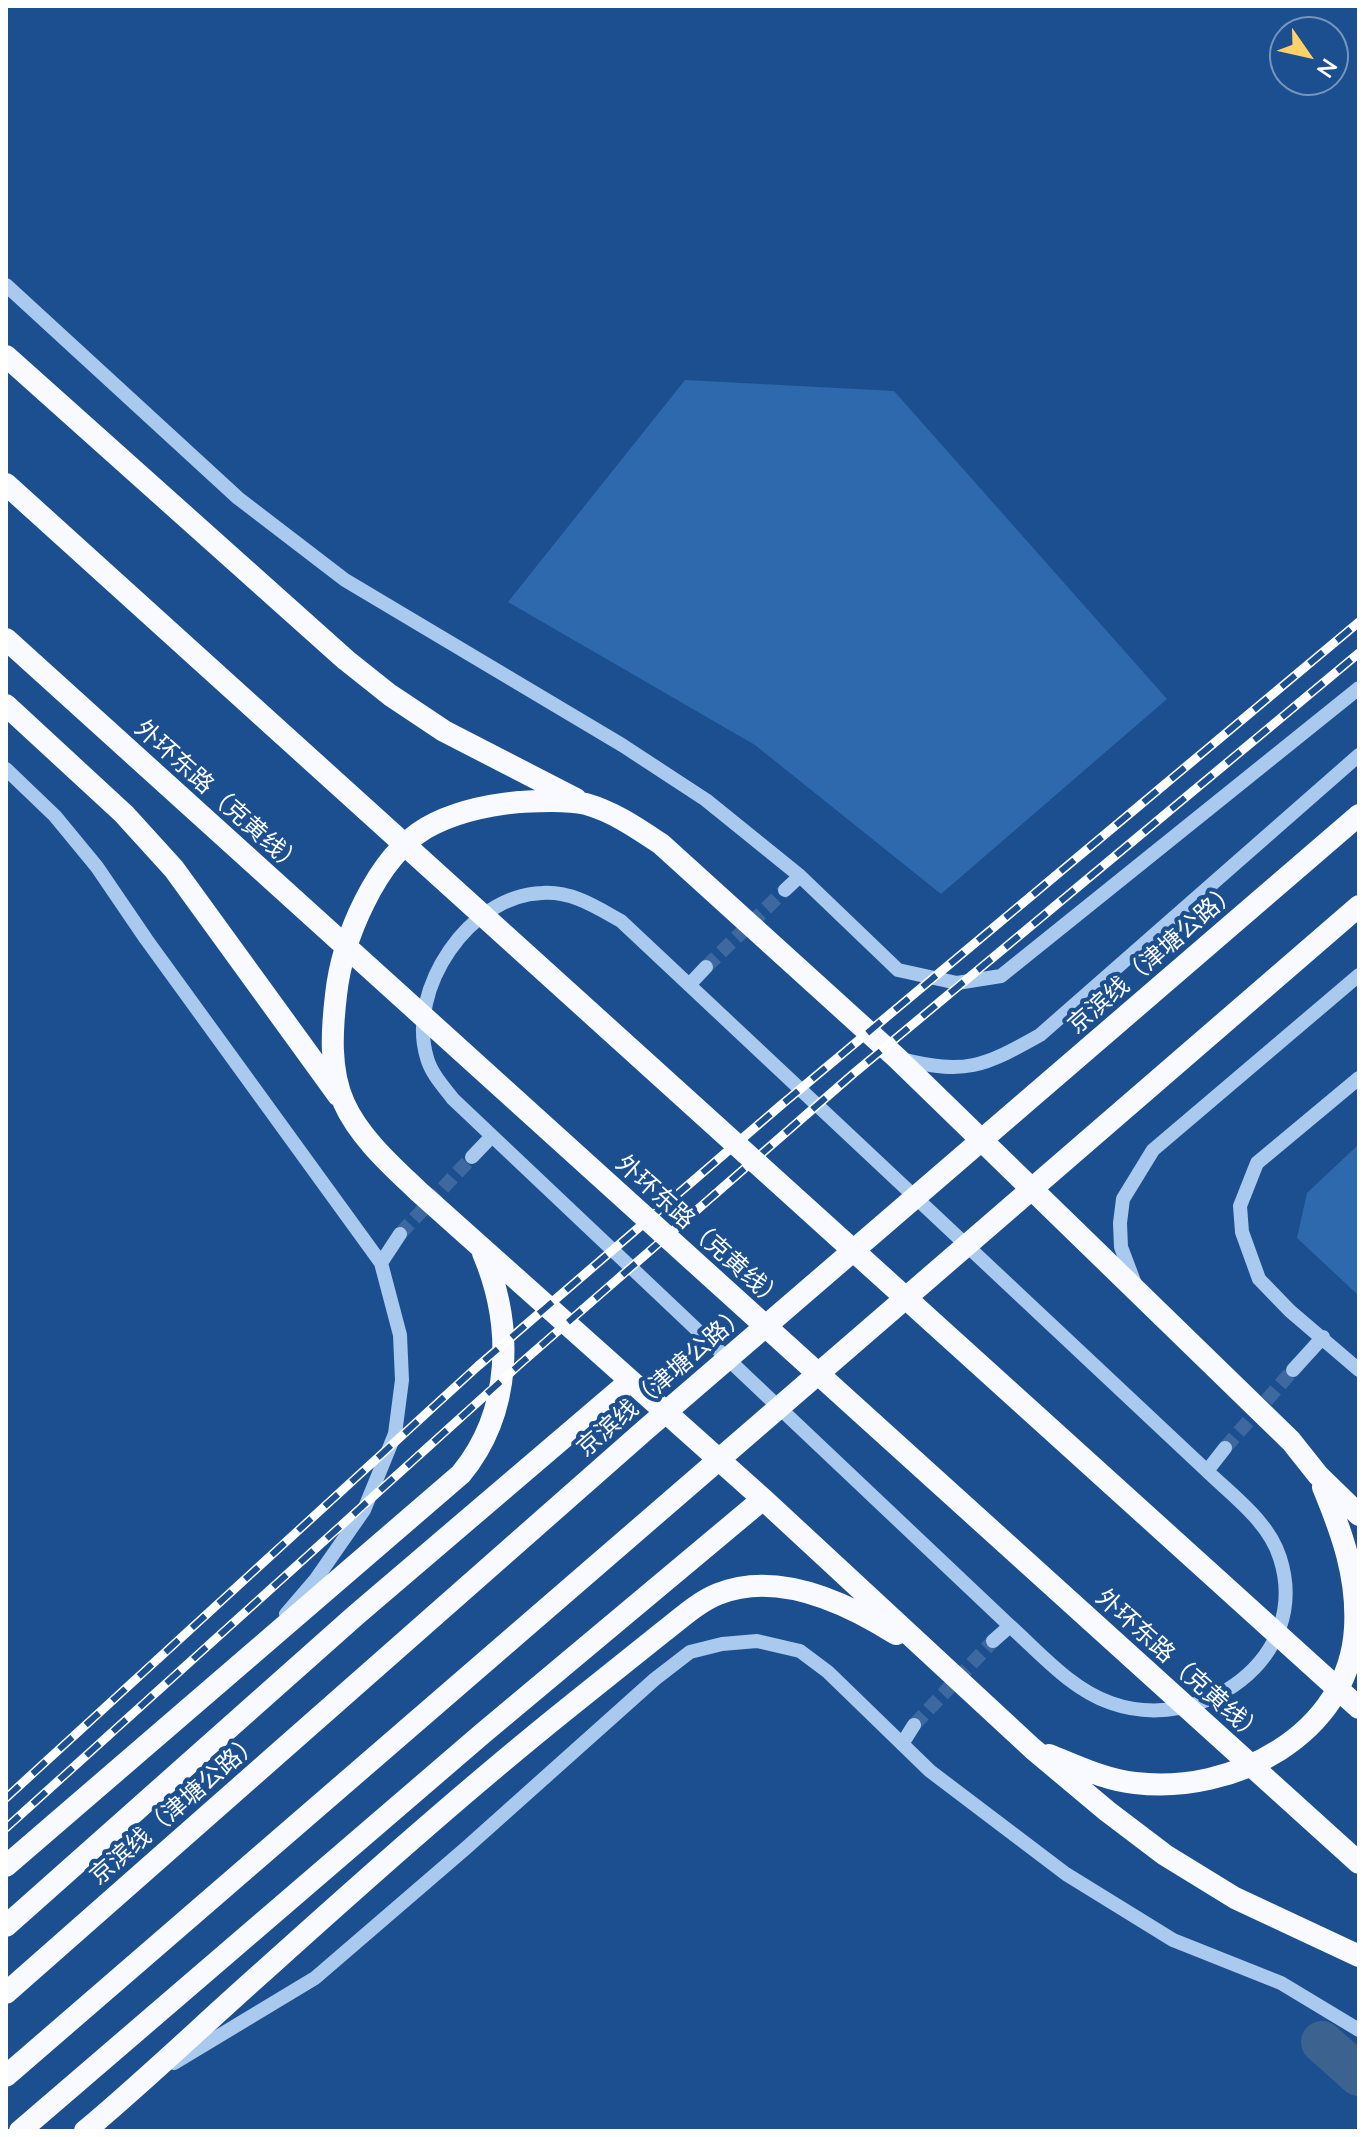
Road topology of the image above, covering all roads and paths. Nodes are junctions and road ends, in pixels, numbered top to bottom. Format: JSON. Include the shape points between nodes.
{"nodes":[{"id":1,"x":6,"y":285,"type":"edge"},
{"id":2,"x":6,"y":356,"type":"edge"},
{"id":3,"x":6,"y":484,"type":"edge"},
{"id":4,"x":6,"y":639,"type":"edge"},
{"id":5,"x":1359,"y":688,"type":"edge"},
{"id":6,"x":6,"y":705,"type":"edge"},
{"id":7,"x":1359,"y":755,"type":"edge"},
{"id":8,"x":6,"y":769,"type":"edge"},
{"id":9,"x":584,"y":804,"type":"junction"},
{"id":10,"x":1359,"y":815,"type":"edge"},
{"id":11,"x":800,"y":876,"type":"junction"},
{"id":12,"x":785,"y":890,"type":"tunnel mouth"},
{"id":13,"x":1359,"y":906,"type":"edge"},
{"id":14,"x":706,"y":967,"type":"tunnel mouth"},
{"id":15,"x":1359,"y":975,"type":"edge"},
{"id":16,"x":689,"y":985,"type":"junction"},
{"id":17,"x":897,"y":1058,"type":"junction"},
{"id":18,"x":1359,"y":1078,"type":"edge"},
{"id":19,"x":344,"y":1102,"type":"junction"},
{"id":20,"x":492,"y":1136,"type":"junction"},
{"id":21,"x":472,"y":1157,"type":"tunnel mouth"},
{"id":22,"x":400,"y":1234,"type":"tunnel mouth"},
{"id":23,"x":481,"y":1248,"type":"junction"},
{"id":24,"x":381,"y":1263,"type":"junction"},
{"id":25,"x":1138,"y":1292,"type":"junction"},
{"id":26,"x":1323,"y":1337,"type":"junction"},
{"id":27,"x":1293,"y":1370,"type":"tunnel mouth"},
{"id":28,"x":1359,"y":1370,"type":"edge"},
{"id":29,"x":630,"y":1381,"type":"junction"},
{"id":30,"x":1225,"y":1448,"type":"tunnel mouth"},
{"id":31,"x":1207,"y":1471,"type":"junction"},
{"id":32,"x":1318,"y":1475,"type":"junction"},
{"id":33,"x":763,"y":1499,"type":"junction"},
{"id":34,"x":1359,"y":1515,"type":"edge"},
{"id":35,"x":1010,"y":1626,"type":"junction"},
{"id":36,"x":993,"y":1641,"type":"tunnel mouth"},
{"id":37,"x":246,"y":1659,"type":"junction"},
{"id":38,"x":940,"y":1662,"type":"junction"},
{"id":39,"x":1359,"y":1708,"type":"edge"},
{"id":40,"x":914,"y":1725,"type":"tunnel mouth"},
{"id":41,"x":902,"y":1744,"type":"junction"},
{"id":42,"x":1033,"y":1749,"type":"junction"},
{"id":43,"x":1359,"y":1863,"type":"edge"},
{"id":44,"x":6,"y":1866,"type":"edge"},
{"id":45,"x":6,"y":1926,"type":"edge"},
{"id":46,"x":1359,"y":1956,"type":"edge"},
{"id":47,"x":6,"y":1993,"type":"edge"},
{"id":48,"x":1359,"y":2030,"type":"edge"},
{"id":49,"x":6,"y":2076,"type":"edge"},
{"id":50,"x":146,"y":2079,"type":"junction"},
{"id":51,"x":20,"y":2131,"type":"edge"},
{"id":52,"x":85,"y":2131,"type":"edge"}],
"edges":[{"from":1,"to":11,"type":"street","via":[[238,498],[345,580],[622,745],[706,800]]},
{"from":2,"to":9,"type":"highway","via":[[390,695],[444,731]]},
{"from":3,"to":39,"type":"highway","bridge":true},
{"from":4,"to":43,"type":"highway","name":"外环东路（克黄线）","bridge":true},
{"from":5,"to":11,"type":"street","via":[[1001,976],[957,983],[898,970]]},
{"from":6,"to":19,"type":"highway","via":[[124,814],[174,869]]},
{"from":7,"to":17,"type":"street","via":[[1040,1035],[1001,1057],[963,1068]]},
{"from":8,"to":24,"type":"street","via":[[97,867]]},
{"from":9,"to":17,"type":"highway","via":[[626,820],[661,844]]},
{"from":9,"to":19,"type":"highway","via":[[488,805],[426,828],[402,847],[366,898],[338,978],[333,1056]]},
{"from":10,"to":47,"type":"highway","name":"京滨线（津塘公路）","bridge":true,"via":[[645,1430]]},
{"from":11,"to":12,"type":"street"},
{"from":13,"to":49,"type":"highway","bridge":true},
{"from":14,"to":16,"type":"street"},
{"from":15,"to":25,"type":"street","via":[[1153,1150],[1136,1174],[1123,1199],[1120,1223],[1121,1247]]},
{"from":16,"to":20,"type":"street","via":[[621,921],[592,904],[543,892],[495,905],[470,925],[441,963],[428,996],[423,1032],[427,1059],[439,1080]]},
{"from":16,"to":31,"type":"street"},
{"from":17,"to":25,"type":"highway"},
{"from":18,"to":26,"type":"street","via":[[1257,1163],[1240,1206],[1242,1232],[1259,1279]]},
{"from":19,"to":23,"type":"highway","via":[[386,1160]]},
{"from":20,"to":21,"type":"street"},
{"from":20,"to":35,"type":"street"},
{"from":22,"to":24,"type":"street"},
{"from":23,"to":29,"type":"highway"},
{"from":23,"to":37,"type":"highway","via":[[500,1304],[503,1359],[501,1394],[478,1453],[461,1474]]},
{"from":24,"to":37,"type":"street","via":[[400,1335],[402,1380],[395,1434],[364,1510],[316,1579]]},
{"from":25,"to":32,"type":"highway","via":[[1291,1441]]},
{"from":26,"to":27,"type":"street"},
{"from":26,"to":28,"type":"street"},
{"from":29,"to":33,"type":"highway"},
{"from":29,"to":45,"type":"highway","via":[[356,1615]]},
{"from":30,"to":31,"type":"street"},
{"from":31,"to":35,"type":"street","via":[[1258,1520],[1280,1556],[1285,1577],[1275,1638],[1251,1674],[1196,1705],[1127,1707],[1076,1685]]},
{"from":32,"to":34,"type":"highway"},
{"from":32,"to":42,"type":"highway","via":[[1349,1555],[1355,1630],[1333,1698],[1293,1741],[1231,1774],[1163,1785],[1106,1778]]},
{"from":33,"to":38,"type":"highway"},
{"from":33,"to":51,"type":"highway"},
{"from":35,"to":36,"type":"street"},
{"from":37,"to":44,"type":"highway"},
{"from":38,"to":42,"type":"highway"},
{"from":38,"to":50,"type":"highway","via":[[845,1605],[814,1594],[756,1586],[719,1594],[526,1741]]},
{"from":40,"to":41,"type":"street"},
{"from":41,"to":48,"type":"street","via":[[930,1771],[1080,1882],[1173,1940],[1281,1983]]},
{"from":41,"to":50,"type":"street","via":[[800,1651],[757,1641],[690,1652],[315,1978]]},
{"from":42,"to":46,"type":"highway","via":[[1165,1855],[1235,1898]]},
{"from":50,"to":52,"type":"highway"}]}
